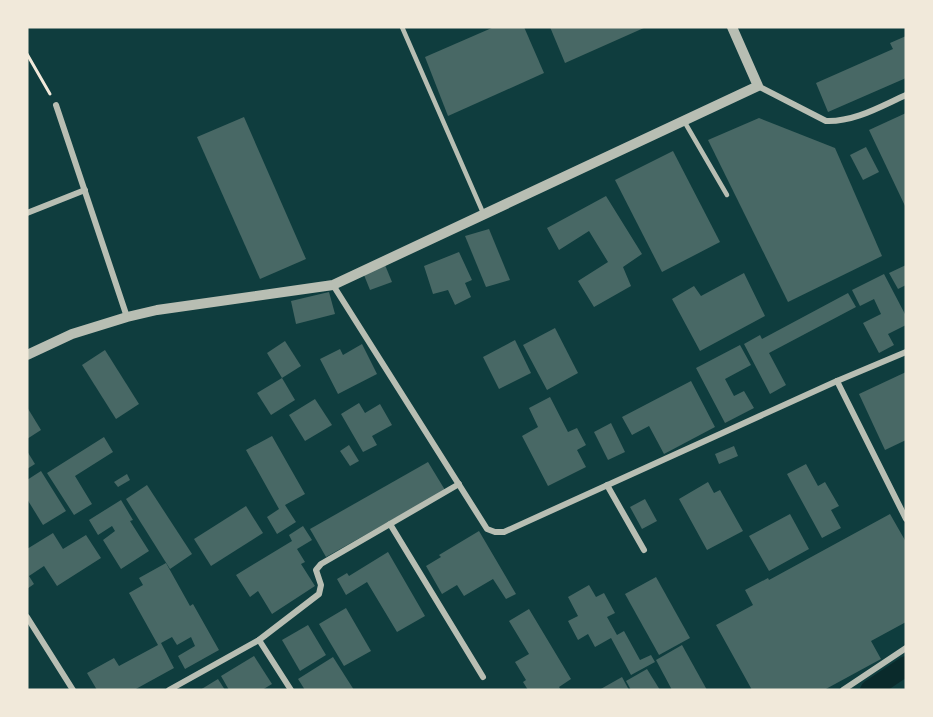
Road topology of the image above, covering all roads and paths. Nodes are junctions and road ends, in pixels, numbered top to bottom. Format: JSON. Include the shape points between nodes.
{"nodes":[{"id":1,"x":402,"y":27,"type":"edge"},
{"id":2,"x":732,"y":27,"type":"edge"},
{"id":3,"x":27,"y":54,"type":"edge"},
{"id":4,"x":758,"y":87,"type":"junction"},
{"id":5,"x":906,"y":95,"type":"edge"},
{"id":6,"x":56,"y":105,"type":"joint"},
{"id":7,"x":684,"y":121,"type":"junction"},
{"id":8,"x":85,"y":190,"type":"junction"},
{"id":9,"x":727,"y":195,"type":"dead end"},
{"id":10,"x":27,"y":213,"type":"edge"},
{"id":11,"x":484,"y":215,"type":"junction"},
{"id":12,"x":333,"y":285,"type":"junction"},
{"id":13,"x":127,"y":316,"type":"junction"},
{"id":14,"x":906,"y":352,"type":"edge"},
{"id":15,"x":27,"y":355,"type":"edge"},
{"id":16,"x":837,"y":381,"type":"junction"},
{"id":17,"x":459,"y":484,"type":"junction"},
{"id":18,"x":608,"y":485,"type":"junction"},
{"id":19,"x":906,"y":519,"type":"edge"},
{"id":20,"x":390,"y":524,"type":"junction"},
{"id":21,"x":644,"y":550,"type":"dead end"},
{"id":22,"x":27,"y":617,"type":"edge"},
{"id":23,"x":259,"y":640,"type":"junction"},
{"id":24,"x":906,"y":648,"type":"edge"},
{"id":25,"x":483,"y":677,"type":"dead end"},
{"id":26,"x":73,"y":690,"type":"edge"},
{"id":27,"x":169,"y":690,"type":"edge"},
{"id":28,"x":291,"y":690,"type":"edge"},
{"id":29,"x":843,"y":690,"type":"edge"}],
"edges":[{"from":1,"to":11,"type":"lane"},
{"from":2,"to":4,"type":"street"},
{"from":3,"to":6,"type":"path"},
{"from":4,"to":5,"type":"street","via":[[826,121],[849,120]]},
{"from":4,"to":7,"type":"street"},
{"from":6,"to":8,"type":"street"},
{"from":7,"to":9,"type":"lane"},
{"from":7,"to":11,"type":"street"},
{"from":8,"to":10,"type":"street"},
{"from":8,"to":13,"type":"street"},
{"from":11,"to":12,"type":"street"},
{"from":12,"to":13,"type":"street"},
{"from":12,"to":17,"type":"street"},
{"from":13,"to":15,"type":"street","via":[[72,334]]},
{"from":14,"to":16,"type":"street"},
{"from":16,"to":18,"type":"street"},
{"from":16,"to":19,"type":"street"},
{"from":17,"to":18,"type":"street","via":[[487,529],[495,532],[504,532]]},
{"from":17,"to":20,"type":"street"},
{"from":18,"to":21,"type":"street"},
{"from":20,"to":23,"type":"street","via":[[321,564],[316,570],[321,585],[319,594]]},
{"from":20,"to":25,"type":"street"},
{"from":22,"to":26,"type":"street"},
{"from":23,"to":27,"type":"street"},
{"from":23,"to":28,"type":"street"},
{"from":24,"to":29,"type":"street"}]}
